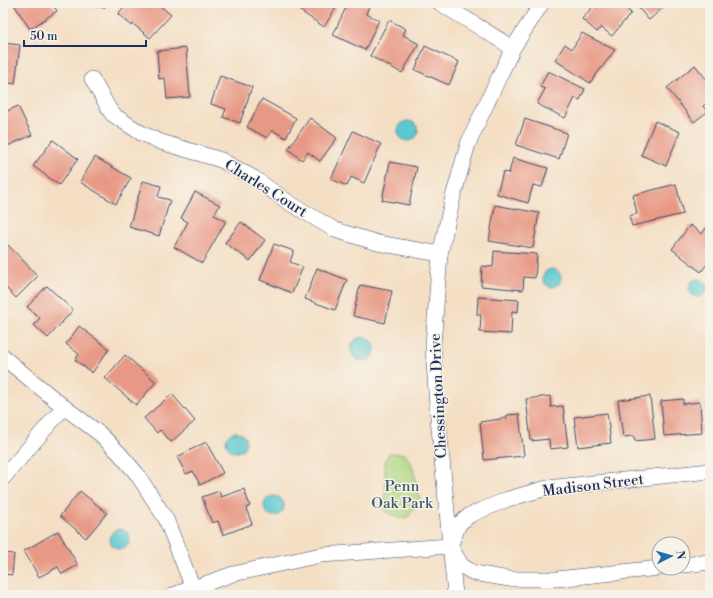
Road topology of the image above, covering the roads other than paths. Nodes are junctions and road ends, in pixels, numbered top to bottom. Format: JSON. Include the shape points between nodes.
{"nodes":[{"id":1,"x":440,"y":3,"type":"edge"},
{"id":2,"x":542,"y":3,"type":"edge"},
{"id":3,"x":514,"y":48,"type":"junction"},
{"id":4,"x":92,"y":79,"type":"dead end"},
{"id":5,"x":440,"y":254,"type":"junction"},
{"id":6,"x":3,"y":356,"type":"edge"},
{"id":7,"x":64,"y":407,"type":"junction"},
{"id":8,"x":710,"y":471,"type":"edge"},
{"id":9,"x":3,"y":478,"type":"edge"},
{"id":10,"x":450,"y":546,"type":"junction"},
{"id":11,"x":710,"y":562,"type":"edge"},
{"id":12,"x":691,"y":564,"type":"edge"},
{"id":13,"x":651,"y":569,"type":"edge"},
{"id":14,"x":194,"y":591,"type":"edge"},
{"id":15,"x":173,"y":595,"type":"edge"},
{"id":16,"x":455,"y":595,"type":"edge"}],
"edges":[{"from":1,"to":3,"type":"street"},
{"from":2,"to":3,"type":"street","name":"Chessington Drive"},
{"from":3,"to":5,"type":"street","name":"Chessington Drive","via":[[468,144]]},
{"from":4,"to":5,"type":"street","name":"Charles Court","via":[[112,114],[141,133],[161,142],[221,160],[335,230],[378,243]]},
{"from":5,"to":10,"type":"street","name":"Chessington Drive","via":[[433,345]]},
{"from":6,"to":7,"type":"street"},
{"from":7,"to":9,"type":"street"},
{"from":7,"to":14,"type":"street","via":[[100,434],[136,474],[166,519]]},
{"from":8,"to":10,"type":"street","name":"Madison Street","via":[[547,488],[470,515],[459,524]]},
{"from":10,"to":13,"type":"street","via":[[462,566],[474,573],[509,579],[557,579]]},
{"from":10,"to":14,"type":"street","via":[[321,555],[233,574]]},
{"from":10,"to":16,"type":"street","name":"Chessington Drive"},
{"from":11,"to":12,"type":"street"},
{"from":14,"to":15,"type":"street"}]}
